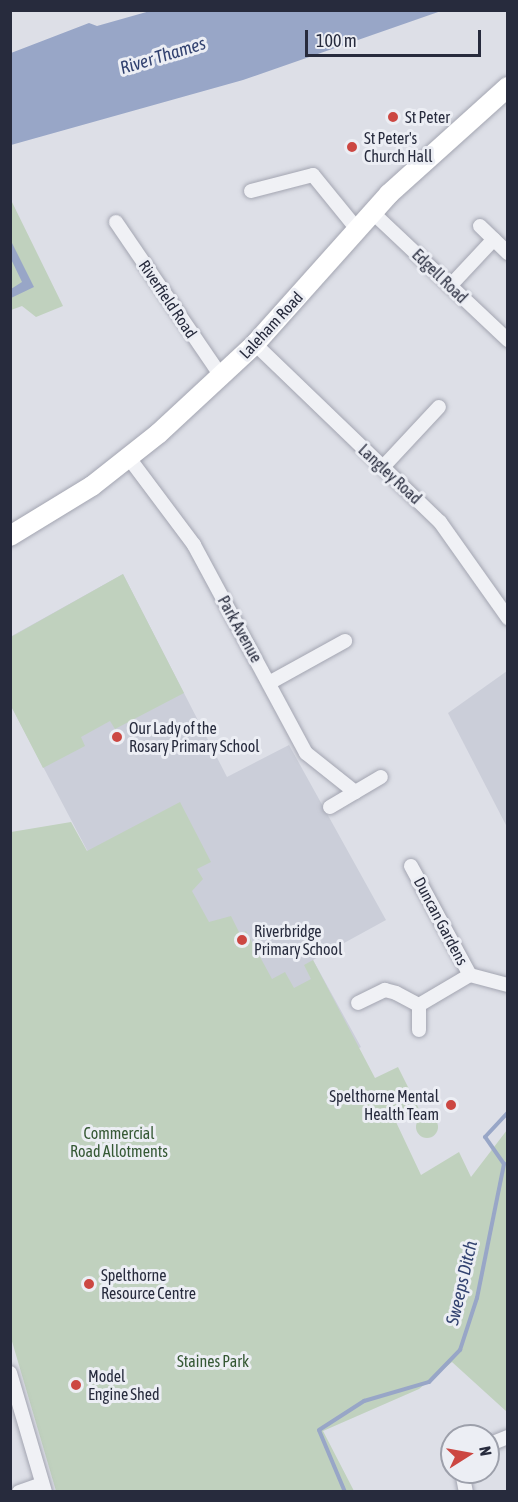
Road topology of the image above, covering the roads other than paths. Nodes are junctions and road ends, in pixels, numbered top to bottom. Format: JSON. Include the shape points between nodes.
{"nodes":[{"id":1,"x":507,"y":87,"type":"edge"},
{"id":2,"x":251,"y":191,"type":"dead end"},
{"id":3,"x":372,"y":212,"type":"junction"},
{"id":4,"x":116,"y":222,"type":"dead end"},
{"id":5,"x":480,"y":226,"type":"dead end"},
{"id":6,"x":356,"y":228,"type":"junction"},
{"id":7,"x":494,"y":239,"type":"junction"},
{"id":8,"x":507,"y":253,"type":"edge"},
{"id":9,"x":450,"y":286,"type":"junction"},
{"id":10,"x":507,"y":340,"type":"edge"},
{"id":11,"x":255,"y":344,"type":"junction"},
{"id":12,"x":221,"y":376,"type":"junction"},
{"id":13,"x":439,"y":407,"type":"dead end"},
{"id":14,"x":129,"y":458,"type":"junction"},
{"id":15,"x":383,"y":467,"type":"junction"},
{"id":16,"x":10,"y":536,"type":"edge"},
{"id":17,"x":507,"y":618,"type":"edge"},
{"id":18,"x":345,"y":641,"type":"dead end"},
{"id":19,"x":269,"y":682,"type":"junction"},
{"id":20,"x":381,"y":777,"type":"dead end"},
{"id":21,"x":355,"y":792,"type":"junction"},
{"id":22,"x":330,"y":807,"type":"dead end"},
{"id":23,"x":411,"y":866,"type":"dead end"},
{"id":24,"x":470,"y":975,"type":"junction"},
{"id":25,"x":507,"y":985,"type":"edge"},
{"id":26,"x":358,"y":1003,"type":"dead end"},
{"id":27,"x":418,"y":1005,"type":"junction"},
{"id":28,"x":419,"y":1030,"type":"dead end"},
{"id":29,"x":10,"y":1373,"type":"edge"},
{"id":30,"x":44,"y":1488,"type":"edge"},
{"id":31,"x":19,"y":1491,"type":"edge"}],
"edges":[{"from":1,"to":3,"type":"main road","name":"Laleham Road"},
{"from":2,"to":6,"type":"street","via":[[313,175]]},
{"from":3,"to":6,"type":"main road","name":"Laleham Road"},
{"from":3,"to":9,"type":"street","name":"Edgell Road"},
{"from":4,"to":12,"type":"street","name":"Riverfield Road"},
{"from":5,"to":7,"type":"street"},
{"from":6,"to":11,"type":"main road","name":"Laleham Road"},
{"from":7,"to":8,"type":"street"},
{"from":7,"to":9,"type":"street"},
{"from":9,"to":10,"type":"street","name":"Edgell Road"},
{"from":11,"to":12,"type":"main road","name":"Laleham Road"},
{"from":11,"to":15,"type":"street","name":"Langley Road"},
{"from":12,"to":14,"type":"main road","name":"Laleham Road"},
{"from":13,"to":15,"type":"street"},
{"from":14,"to":16,"type":"main road","name":"Laleham Road","via":[[52,514]]},
{"from":14,"to":19,"type":"street","name":"Park Avenue","via":[[194,545]]},
{"from":15,"to":17,"type":"street","name":"Langley Road","via":[[440,522]]},
{"from":18,"to":19,"type":"street"},
{"from":19,"to":21,"type":"street","name":"Park Avenue","via":[[306,753]]},
{"from":20,"to":21,"type":"street"},
{"from":21,"to":22,"type":"street"},
{"from":23,"to":24,"type":"street","name":"Duncan Gardens"},
{"from":24,"to":25,"type":"street","name":"Duncan Gardens"},
{"from":24,"to":27,"type":"street","name":"Duncan Gardens"},
{"from":26,"to":27,"type":"street","via":[[385,990]]},
{"from":27,"to":28,"type":"street"},
{"from":29,"to":30,"type":"street"},
{"from":30,"to":31,"type":"street"}]}
